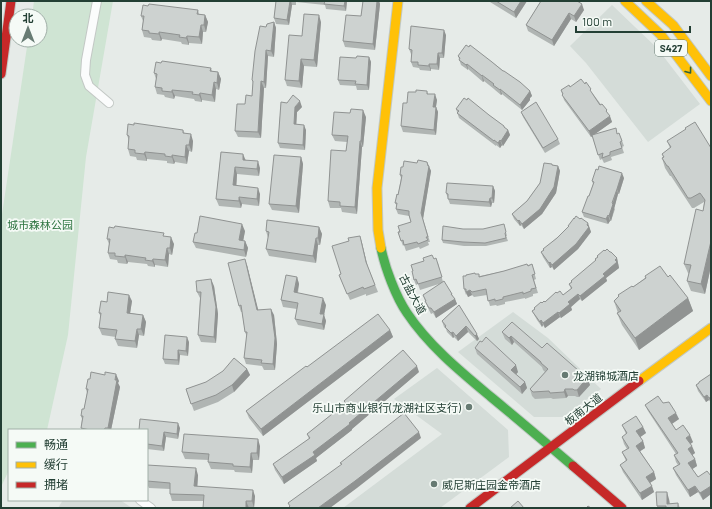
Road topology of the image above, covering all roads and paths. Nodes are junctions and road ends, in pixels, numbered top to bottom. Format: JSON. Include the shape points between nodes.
{"nodes":[{"id":1,"x":11,"y":1,"type":"edge"},
{"id":2,"x":97,"y":1,"type":"edge"},
{"id":3,"x":398,"y":1,"type":"edge"},
{"id":4,"x":625,"y":1,"type":"edge"},
{"id":5,"x":646,"y":1,"type":"edge"},
{"id":6,"x":1,"y":74,"type":"edge"},
{"id":7,"x":711,"y":76,"type":"edge"},
{"id":8,"x":711,"y":101,"type":"edge"},
{"id":9,"x":109,"y":103,"type":"dead end"},
{"id":10,"x":711,"y":328,"type":"edge"},
{"id":11,"x":552,"y":448,"type":"junction"},
{"id":12,"x":141,"y":501,"type":"edge"},
{"id":13,"x":151,"y":508,"type":"edge"},
{"id":14,"x":470,"y":508,"type":"edge"},
{"id":15,"x":622,"y":508,"type":"edge"}],
"edges":[{"from":1,"to":6,"type":"main road"},
{"from":2,"to":9,"type":"street","via":[[85,76],[89,86]]},
{"from":3,"to":11,"type":"main road","name":"古盐大道","via":[[376,188],[378,230],[388,273],[406,312],[420,331],[467,377]]},
{"from":4,"to":8,"type":"main road","number":"S427","one_way":true,"via":[[661,35]]},
{"from":5,"to":7,"type":"main road","number":"S427","via":[[673,25]]},
{"from":10,"to":11,"type":"main road","name":"板南大道"},
{"from":11,"to":14,"type":"main road","name":"板南大道"},
{"from":11,"to":15,"type":"main road","name":"古盐大道"},
{"from":12,"to":13,"type":"street"}]}
